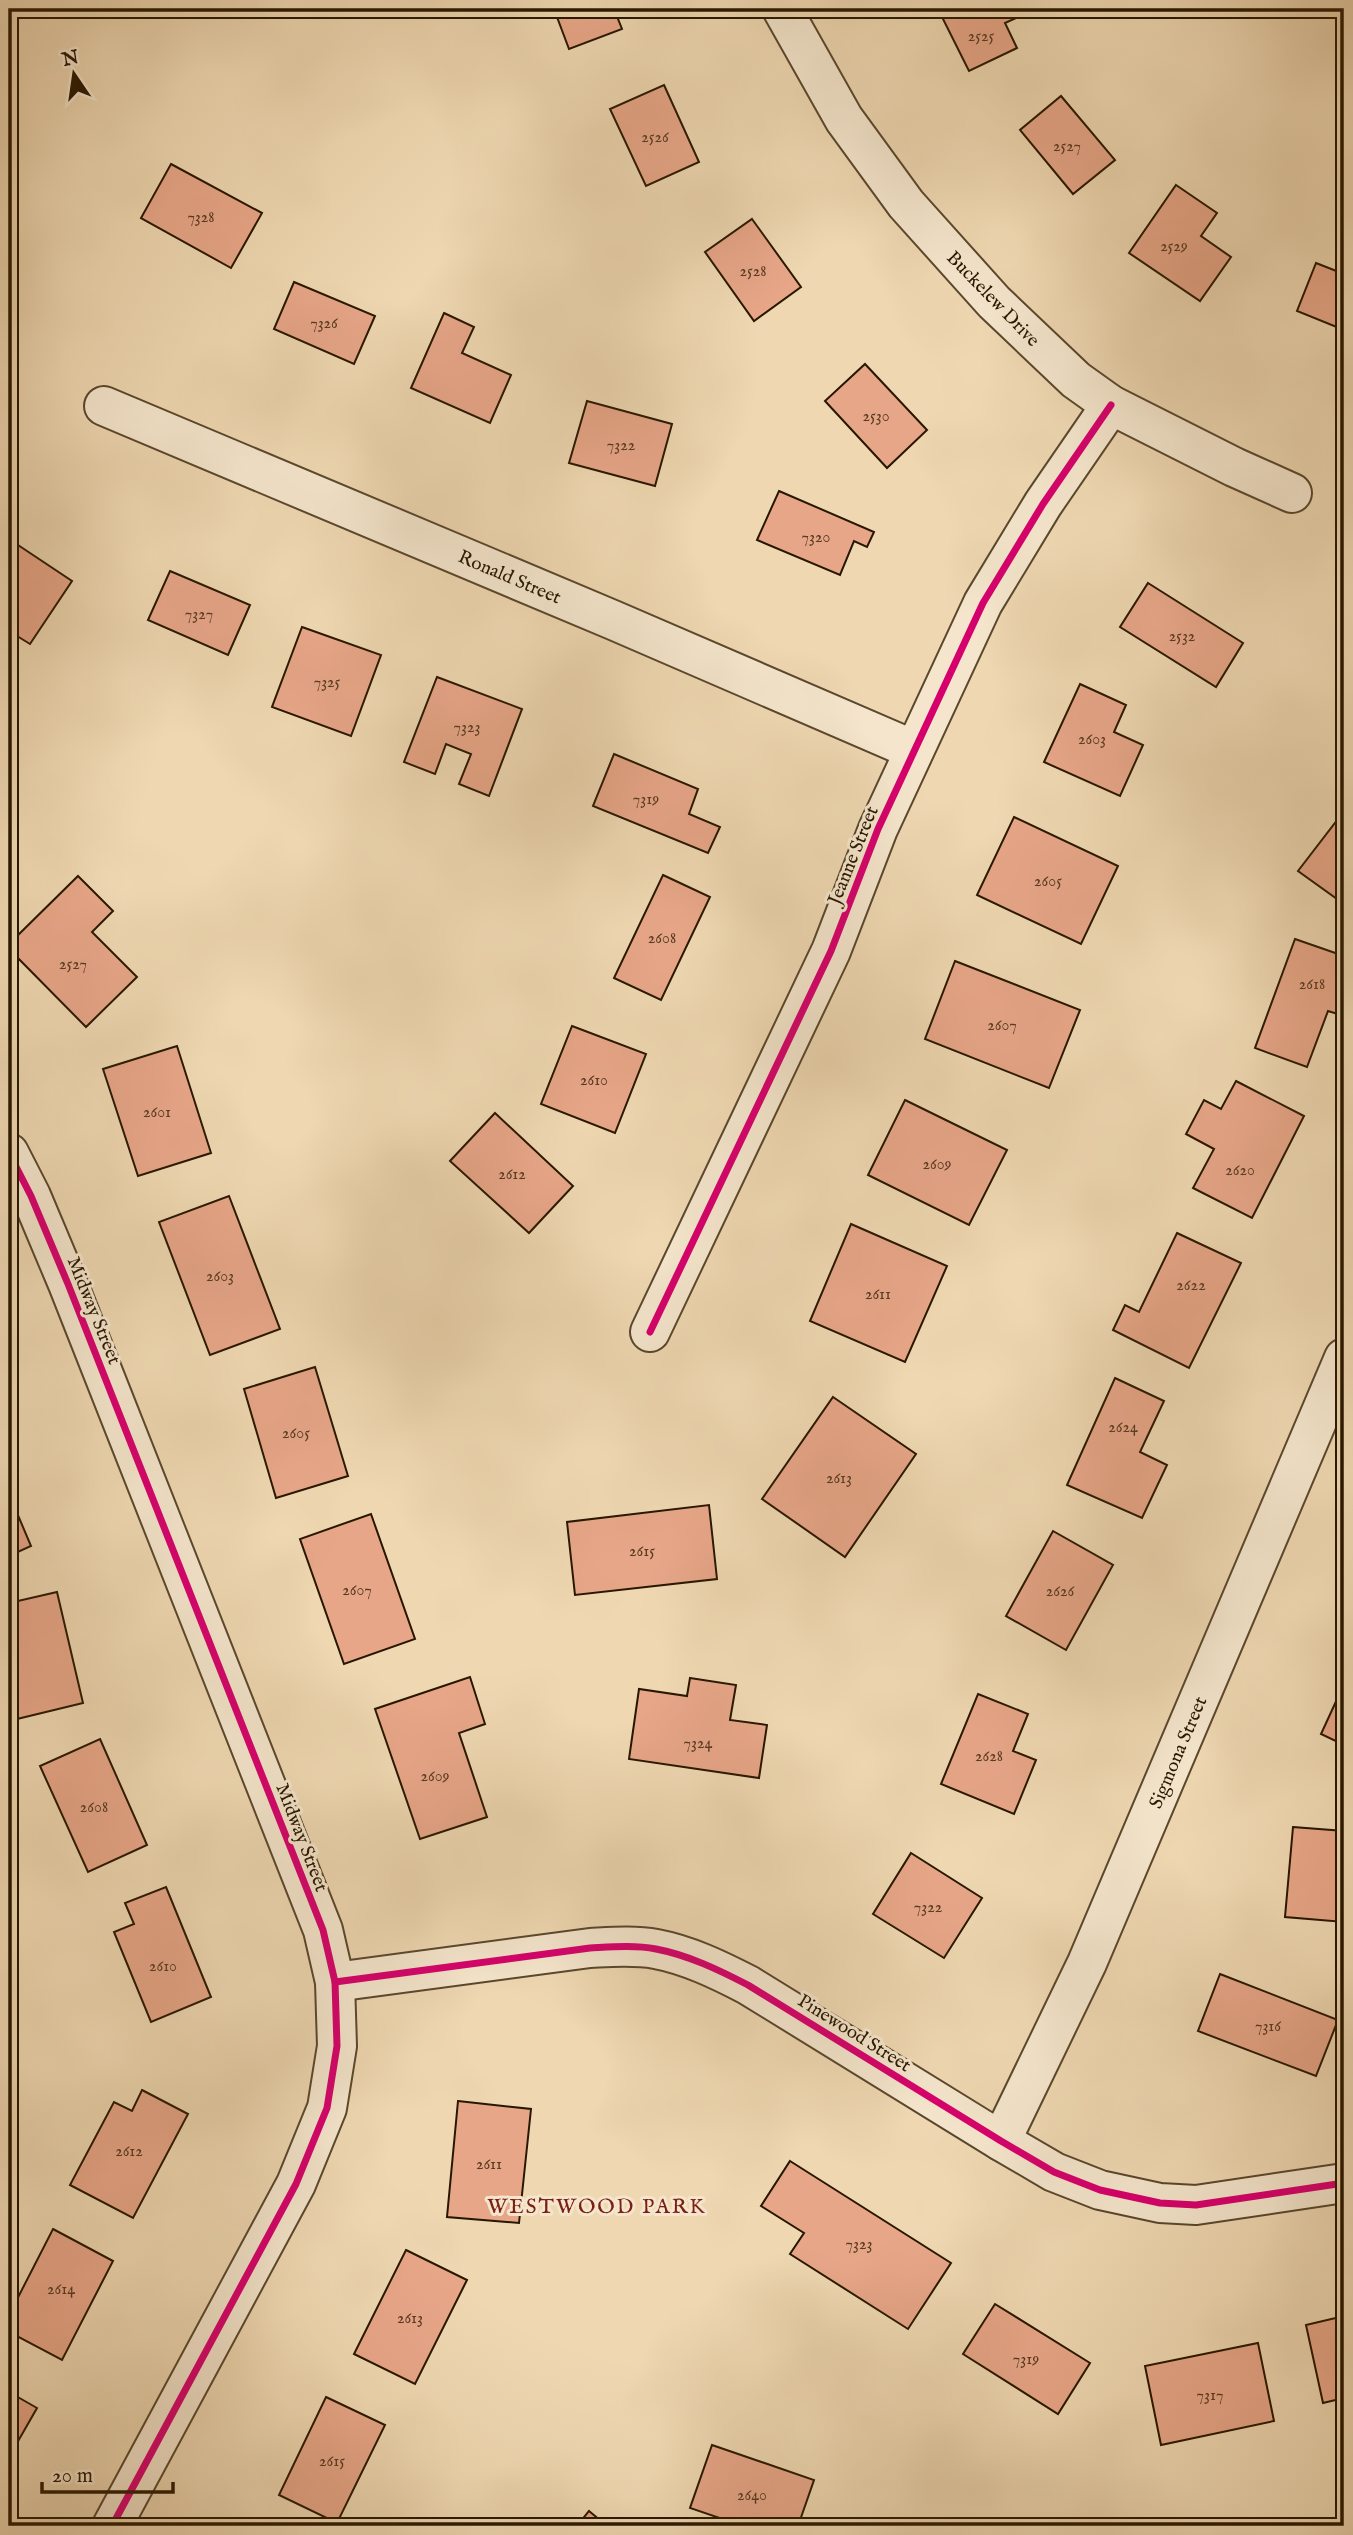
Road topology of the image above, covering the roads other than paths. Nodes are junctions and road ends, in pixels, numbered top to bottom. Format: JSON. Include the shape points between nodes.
{"nodes":[{"id":1,"x":782,"y":9,"type":"edge"},
{"id":2,"x":1111,"y":405,"type":"junction"},
{"id":3,"x":104,"y":406,"type":"dead end"},
{"id":4,"x":1292,"y":493,"type":"dead end"},
{"id":5,"x":914,"y":750,"type":"junction"},
{"id":6,"x":9,"y":1153,"type":"edge"},
{"id":7,"x":650,"y":1332,"type":"dead end"},
{"id":8,"x":1344,"y":1359,"type":"edge"},
{"id":9,"x":335,"y":1982,"type":"junction"},
{"id":10,"x":1001,"y":2141,"type":"junction"},
{"id":11,"x":1344,"y":2183,"type":"edge"},
{"id":12,"x":111,"y":2526,"type":"edge"}],
"edges":[{"from":1,"to":2,"type":"street","name":"Buckelew Drive","via":[[844,119],[906,204],[994,302],[1076,380]]},
{"from":2,"to":4,"type":"street","name":"Buckelew Drive"},
{"from":2,"to":5,"type":"street","name":"Jeanne Street","via":[[983,603]]},
{"from":3,"to":5,"type":"street","name":"Ronald Street"},
{"from":5,"to":7,"type":"street","name":"Jeanne Street","via":[[831,951]]},
{"from":6,"to":9,"type":"street","name":"Midway Street","via":[[68,1284],[303,1878],[323,1930]]},
{"from":8,"to":10,"type":"street","name":"Sigmona Street","via":[[1087,1963]]},
{"from":9,"to":10,"type":"street","name":"Pinewood Street","via":[[590,1948],[656,1949],[716,1968],[748,1985]]},
{"from":9,"to":12,"type":"street","name":"Midway Street","via":[[337,2046],[327,2108],[296,2184]]},
{"from":10,"to":11,"type":"street","name":"Pinewood Street","via":[[1054,2172],[1100,2190],[1160,2203],[1196,2205]]}]}
